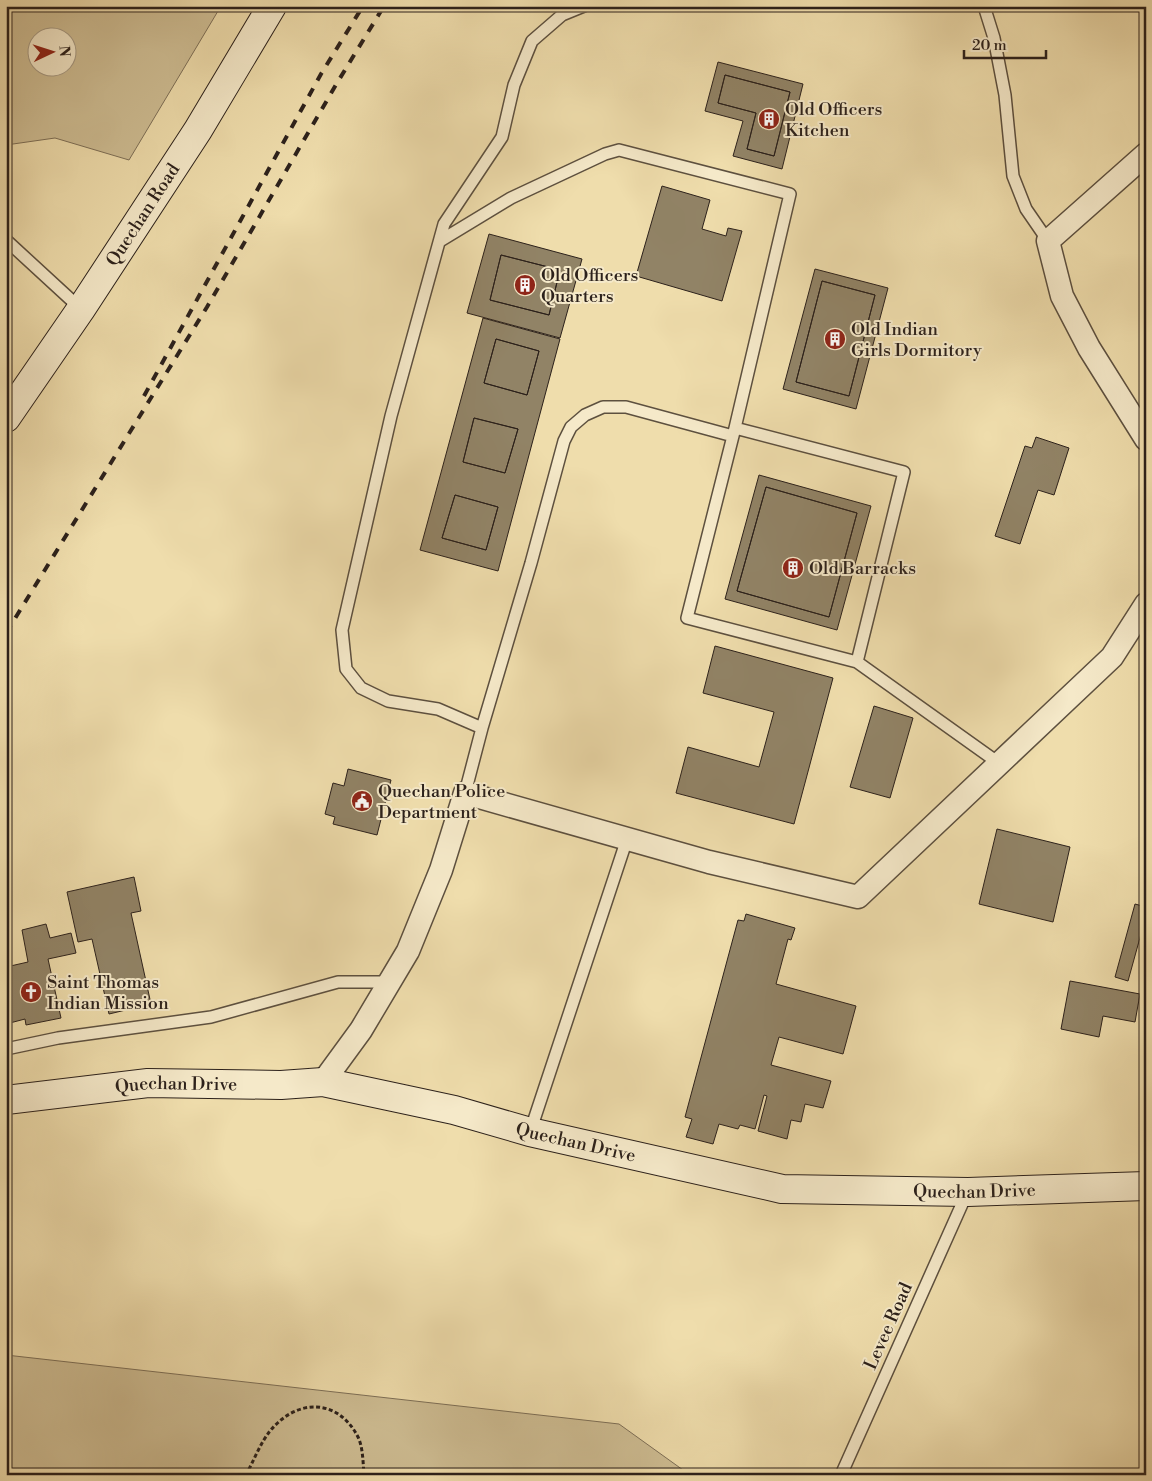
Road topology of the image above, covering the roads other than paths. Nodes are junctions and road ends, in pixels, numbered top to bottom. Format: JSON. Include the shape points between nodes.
{"nodes":[{"id":1,"x":272,"y":6,"type":"edge"},
{"id":2,"x":584,"y":6,"type":"edge"},
{"id":3,"x":984,"y":6,"type":"edge"},
{"id":4,"x":1146,"y":154,"type":"edge"},
{"id":5,"x":6,"y":240,"type":"edge"},
{"id":6,"x":1048,"y":240,"type":"junction"},
{"id":7,"x":440,"y":241,"type":"junction"},
{"id":8,"x":80,"y":309,"type":"junction"},
{"id":9,"x":6,"y":418,"type":"edge"},
{"id":10,"x":734,"y":432,"type":"junction"},
{"id":11,"x":1146,"y":439,"type":"edge"},
{"id":12,"x":1146,"y":604,"type":"edge"},
{"id":13,"x":857,"y":662,"type":"junction"},
{"id":14,"x":482,"y":728,"type":"junction"},
{"id":15,"x":1000,"y":764,"type":"junction"},
{"id":16,"x":465,"y":793,"type":"junction"},
{"id":17,"x":628,"y":839,"type":"junction"},
{"id":18,"x":390,"y":982,"type":"junction"},
{"id":19,"x":6,"y":1049,"type":"edge"},
{"id":20,"x":323,"y":1082,"type":"junction"},
{"id":21,"x":6,"y":1100,"type":"edge"},
{"id":22,"x":530,"y":1132,"type":"junction"},
{"id":23,"x":1146,"y":1186,"type":"edge"},
{"id":24,"x":968,"y":1192,"type":"junction"},
{"id":25,"x":841,"y":1475,"type":"edge"}],
"edges":[{"from":1,"to":8,"type":"street","name":"Quechan Road","via":[[198,130]]},
{"from":2,"to":7,"type":"lane","via":[[562,15],[532,41],[514,85],[502,137],[444,224]]},
{"from":3,"to":6,"type":"lane","via":[[1005,95],[1013,176],[1026,209]]},
{"from":4,"to":6,"type":"street"},
{"from":5,"to":8,"type":"lane"},
{"from":6,"to":11,"type":"street","via":[[1062,296],[1089,348]]},
{"from":7,"to":10,"type":"lane","via":[[512,198],[619,150],[790,194]]},
{"from":7,"to":14,"type":"lane","via":[[391,416],[342,630],[346,668],[361,688],[388,700],[438,709]]},
{"from":8,"to":9,"type":"street","name":"Quechan Road"},
{"from":10,"to":13,"type":"lane","via":[[687,618]]},
{"from":10,"to":13,"type":"lane","via":[[904,472]]},
{"from":10,"to":14,"type":"lane","via":[[626,407],[603,407],[584,415],[571,427],[564,440]]},
{"from":12,"to":15,"type":"street","via":[[1112,657]]},
{"from":13,"to":15,"type":"lane"},
{"from":14,"to":16,"type":"lane"},
{"from":15,"to":17,"type":"street","via":[[858,897]]},
{"from":16,"to":17,"type":"street"},
{"from":16,"to":18,"type":"street","via":[[441,870],[408,952]]},
{"from":17,"to":22,"type":"lane"},
{"from":18,"to":19,"type":"lane","via":[[338,982],[211,1017],[58,1038]]},
{"from":18,"to":20,"type":"street","via":[[361,1030]]},
{"from":20,"to":21,"type":"street","name":"Quechan Drive","via":[[281,1085],[148,1084]]},
{"from":20,"to":22,"type":"street","name":"Quechan Drive","via":[[454,1110]]},
{"from":22,"to":24,"type":"street","name":"Quechan Drive","via":[[782,1189]]},
{"from":23,"to":24,"type":"street","name":"Quechan Drive"},
{"from":24,"to":25,"type":"lane","name":"Levee Road"}]}
